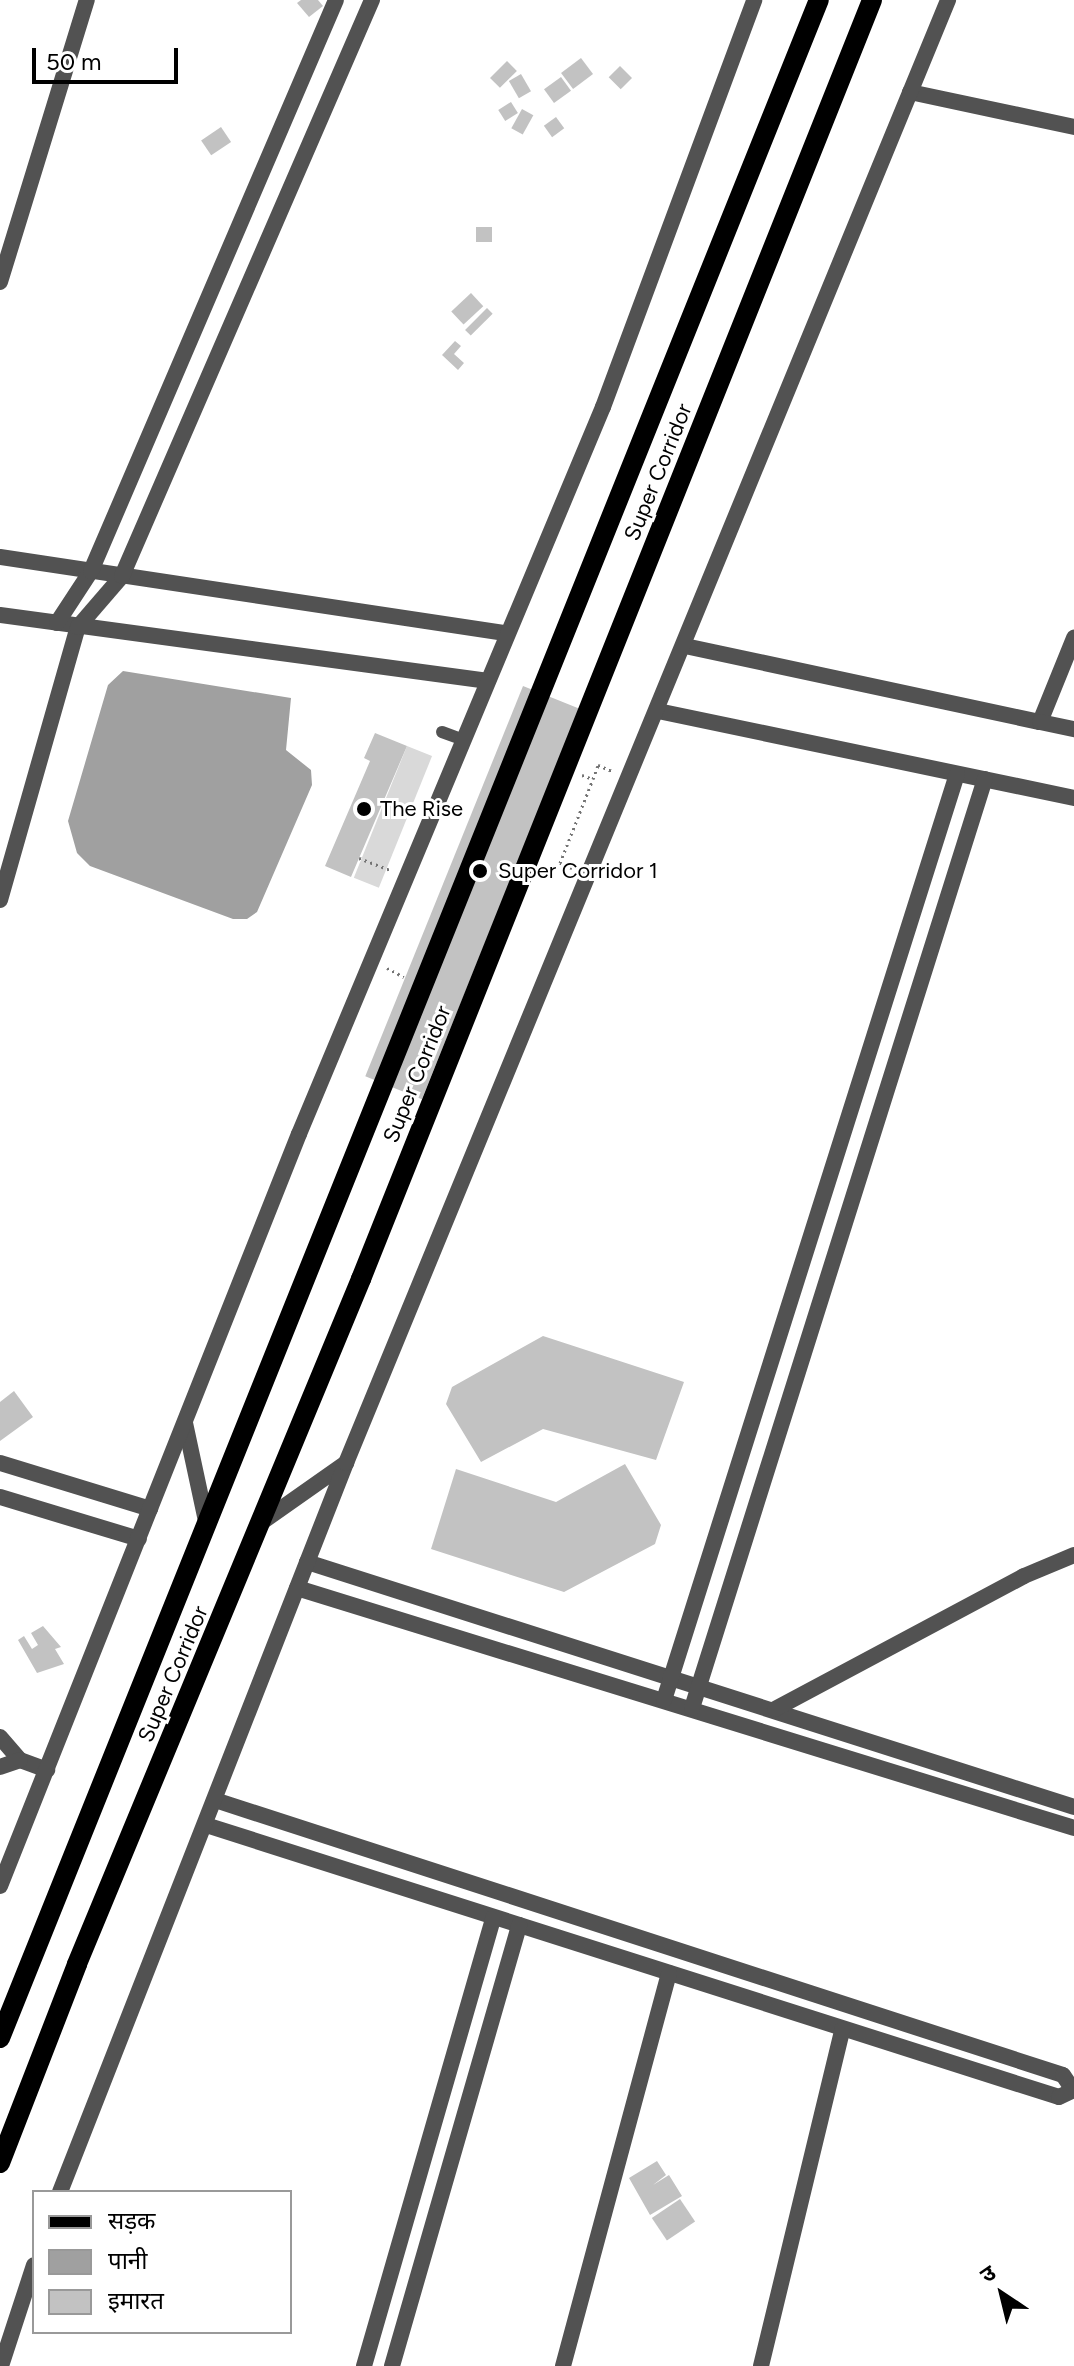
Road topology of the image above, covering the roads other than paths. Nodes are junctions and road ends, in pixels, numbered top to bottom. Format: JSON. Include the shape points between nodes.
{"nodes":[{"id":1,"x":87,"y":0,"type":"edge"},
{"id":2,"x":336,"y":0,"type":"edge"},
{"id":3,"x":372,"y":0,"type":"edge"},
{"id":4,"x":819,"y":0,"type":"edge"},
{"id":5,"x":872,"y":0,"type":"edge"},
{"id":6,"x":948,"y":0,"type":"edge"},
{"id":7,"x":753,"y":1,"type":"edge"},
{"id":8,"x":910,"y":92,"type":"junction"},
{"id":9,"x":1074,"y":127,"type":"edge"},
{"id":10,"x":0,"y":282,"type":"edge"},
{"id":11,"x":0,"y":557,"type":"edge"},
{"id":12,"x":91,"y":571,"type":"junction"},
{"id":13,"x":122,"y":576,"type":"junction"},
{"id":14,"x":0,"y":615,"type":"edge"},
{"id":15,"x":57,"y":623,"type":"junction"},
{"id":16,"x":78,"y":627,"type":"junction"},
{"id":17,"x":505,"y":633,"type":"junction"},
{"id":18,"x":1074,"y":638,"type":"edge"},
{"id":19,"x":685,"y":646,"type":"junction"},
{"id":20,"x":485,"y":681,"type":"junction"},
{"id":21,"x":658,"y":711,"type":"junction"},
{"id":22,"x":1040,"y":722,"type":"junction"},
{"id":23,"x":1074,"y":729,"type":"edge"},
{"id":24,"x":442,"y":732,"type":"dead end"},
{"id":25,"x":461,"y":739,"type":"junction"},
{"id":26,"x":957,"y":774,"type":"junction"},
{"id":27,"x":985,"y":779,"type":"junction"},
{"id":28,"x":1074,"y":798,"type":"edge"},
{"id":29,"x":0,"y":900,"type":"edge"},
{"id":30,"x":185,"y":1423,"type":"junction"},
{"id":31,"x":0,"y":1463,"type":"edge"},
{"id":32,"x":346,"y":1463,"type":"junction"},
{"id":33,"x":0,"y":1497,"type":"edge"},
{"id":34,"x":150,"y":1509,"type":"junction"},
{"id":35,"x":206,"y":1521,"type":"junction"},
{"id":36,"x":262,"y":1522,"type":"junction"},
{"id":37,"x":139,"y":1539,"type":"junction"},
{"id":38,"x":1074,"y":1555,"type":"edge"},
{"id":39,"x":307,"y":1562,"type":"junction"},
{"id":40,"x":297,"y":1588,"type":"junction"},
{"id":41,"x":672,"y":1677,"type":"junction"},
{"id":42,"x":699,"y":1685,"type":"junction"},
{"id":43,"x":664,"y":1700,"type":"junction"},
{"id":44,"x":692,"y":1708,"type":"junction"},
{"id":45,"x":775,"y":1709,"type":"junction"},
{"id":46,"x":0,"y":1737,"type":"edge"},
{"id":47,"x":20,"y":1760,"type":"junction"},
{"id":48,"x":0,"y":1767,"type":"edge"},
{"id":49,"x":47,"y":1770,"type":"junction"},
{"id":50,"x":215,"y":1800,"type":"junction"},
{"id":51,"x":1074,"y":1807,"type":"edge"},
{"id":52,"x":206,"y":1825,"type":"junction"},
{"id":53,"x":1074,"y":1828,"type":"edge"},
{"id":54,"x":0,"y":1886,"type":"edge"},
{"id":55,"x":494,"y":1917,"type":"junction"},
{"id":56,"x":519,"y":1925,"type":"junction"},
{"id":57,"x":669,"y":1973,"type":"junction"},
{"id":58,"x":842,"y":2030,"type":"junction"},
{"id":59,"x":0,"y":2038,"type":"edge"},
{"id":60,"x":1074,"y":2090,"type":"edge"},
{"id":61,"x":0,"y":2163,"type":"edge"},
{"id":62,"x":61,"y":2190,"type":"edge"},
{"id":63,"x":32,"y":2271,"type":"edge"},
{"id":64,"x":1,"y":2366,"type":"edge"},
{"id":65,"x":364,"y":2366,"type":"edge"},
{"id":66,"x":392,"y":2366,"type":"edge"},
{"id":67,"x":563,"y":2366,"type":"edge"},
{"id":68,"x":761,"y":2366,"type":"edge"}],
"edges":[{"from":1,"to":10,"type":"street"},
{"from":2,"to":12,"type":"street"},
{"from":3,"to":13,"type":"street"},
{"from":4,"to":35,"type":"main road","name":"Super Corridor"},
{"from":5,"to":36,"type":"main road","name":"Super Corridor"},
{"from":6,"to":8,"type":"street"},
{"from":7,"to":17,"type":"street","via":[[603,407]]},
{"from":8,"to":9,"type":"street"},
{"from":8,"to":19,"type":"street"},
{"from":11,"to":12,"type":"street"},
{"from":12,"to":13,"type":"street"},
{"from":12,"to":15,"type":"street"},
{"from":13,"to":16,"type":"street"},
{"from":13,"to":17,"type":"street"},
{"from":14,"to":15,"type":"street"},
{"from":15,"to":16,"type":"street"},
{"from":16,"to":20,"type":"street"},
{"from":16,"to":29,"type":"street"},
{"from":17,"to":20,"type":"street"},
{"from":18,"to":22,"type":"street"},
{"from":19,"to":21,"type":"street"},
{"from":19,"to":22,"type":"street"},
{"from":20,"to":25,"type":"street"},
{"from":21,"to":26,"type":"street"},
{"from":21,"to":32,"type":"street"},
{"from":22,"to":23,"type":"street"},
{"from":24,"to":25,"type":"lane"},
{"from":25,"to":30,"type":"street"},
{"from":26,"to":27,"type":"street"},
{"from":26,"to":41,"type":"street"},
{"from":27,"to":28,"type":"street"},
{"from":27,"to":42,"type":"street"},
{"from":30,"to":34,"type":"street"},
{"from":30,"to":35,"type":"street"},
{"from":31,"to":34,"type":"street"},
{"from":32,"to":36,"type":"street"},
{"from":32,"to":39,"type":"street"},
{"from":33,"to":37,"type":"street"},
{"from":34,"to":37,"type":"street"},
{"from":35,"to":59,"type":"main road","name":"Super Corridor"},
{"from":36,"to":61,"type":"main road","name":"Super Corridor","via":[[77,1964]]},
{"from":37,"to":49,"type":"street"},
{"from":38,"to":45,"type":"street","via":[[1024,1576]]},
{"from":39,"to":40,"type":"street"},
{"from":39,"to":41,"type":"street"},
{"from":40,"to":43,"type":"street"},
{"from":40,"to":50,"type":"street"},
{"from":41,"to":42,"type":"street"},
{"from":41,"to":43,"type":"street"},
{"from":42,"to":44,"type":"street"},
{"from":42,"to":45,"type":"street"},
{"from":43,"to":44,"type":"street"},
{"from":44,"to":53,"type":"street"},
{"from":45,"to":51,"type":"street"},
{"from":46,"to":47,"type":"street"},
{"from":47,"to":48,"type":"street"},
{"from":47,"to":49,"type":"street"},
{"from":49,"to":54,"type":"street"},
{"from":50,"to":52,"type":"street"},
{"from":50,"to":60,"type":"street","via":[[1063,2075]]},
{"from":52,"to":55,"type":"street"},
{"from":52,"to":62,"type":"street"},
{"from":55,"to":56,"type":"street"},
{"from":55,"to":65,"type":"street"},
{"from":56,"to":57,"type":"street"},
{"from":56,"to":66,"type":"street"},
{"from":57,"to":58,"type":"street"},
{"from":57,"to":67,"type":"street"},
{"from":58,"to":60,"type":"street","via":[[1059,2097]]},
{"from":58,"to":68,"type":"street"},
{"from":63,"to":64,"type":"street"}]}
